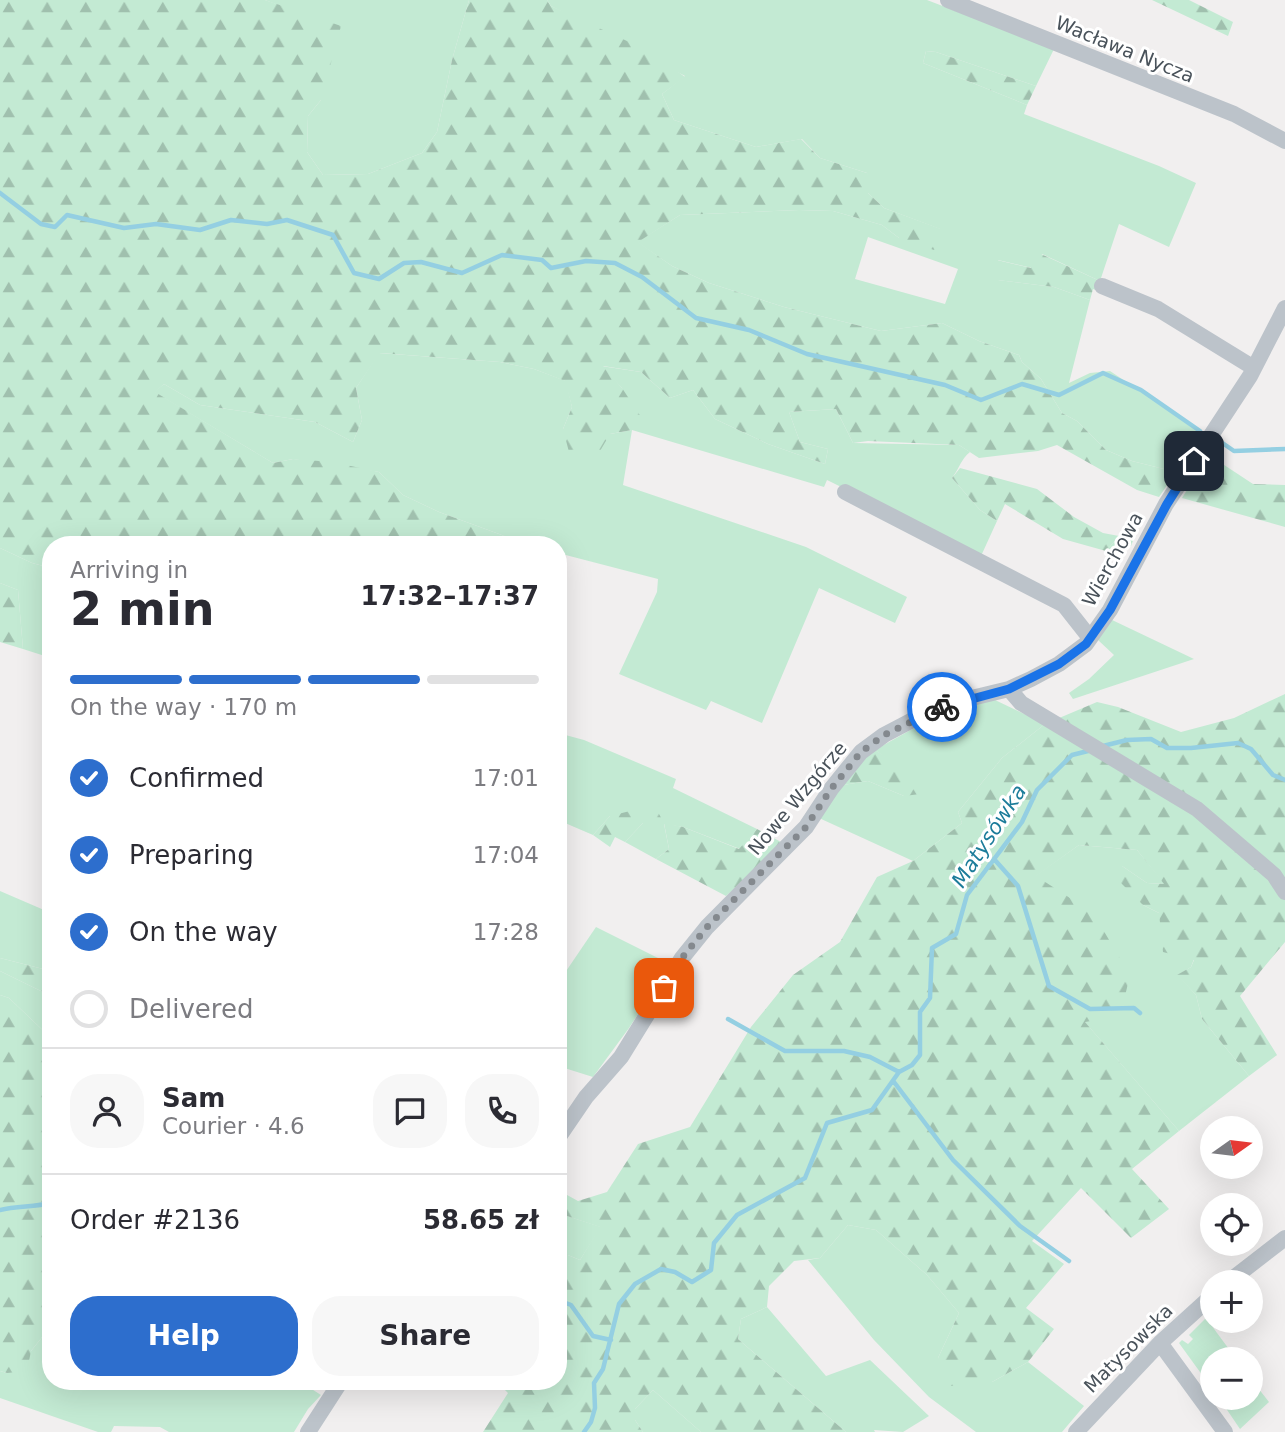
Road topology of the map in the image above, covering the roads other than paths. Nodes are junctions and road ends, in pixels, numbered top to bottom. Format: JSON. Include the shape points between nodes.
{"nodes":[{"id":1,"x":948,"y":0,"type":"edge"},
{"id":2,"x":1285,"y":141,"type":"edge"},
{"id":3,"x":1102,"y":286,"type":"dead end"},
{"id":4,"x":1285,"y":308,"type":"edge"},
{"id":5,"x":1254,"y":368,"type":"junction"},
{"id":6,"x":845,"y":492,"type":"dead end"},
{"id":7,"x":1090,"y":638,"type":"junction"},
{"id":8,"x":1009,"y":689,"type":"junction"},
{"id":9,"x":1285,"y":892,"type":"edge"},
{"id":10,"x":567,"y":1125,"type":"edge"},
{"id":11,"x":1285,"y":1238,"type":"edge"},
{"id":12,"x":1244,"y":1270,"type":"edge"},
{"id":13,"x":1200,"y":1307,"type":"edge"},
{"id":14,"x":1160,"y":1343,"type":"junction"},
{"id":15,"x":335,"y":1390,"type":"edge"},
{"id":16,"x":308,"y":1432,"type":"edge"},
{"id":17,"x":1076,"y":1432,"type":"edge"},
{"id":18,"x":1225,"y":1432,"type":"edge"}],
"edges":[{"from":1,"to":2,"type":"street","name":"Wacława Nycza","via":[[1234,114]]},
{"from":3,"to":5,"type":"street","via":[[1158,309]]},
{"from":4,"to":5,"type":"street","name":"Wierchowa"},
{"from":5,"to":7,"type":"street","name":"Wierchowa","via":[[1167,504]]},
{"from":6,"to":7,"type":"street","via":[[1064,605]]},
{"from":7,"to":8,"type":"street","name":"Wierchowa","via":[[1059,664]]},
{"from":8,"to":9,"type":"street","via":[[1021,704],[1198,809],[1274,875]]},
{"from":8,"to":10,"type":"street","name":"Nowe Wzgórze","via":[[924,714],[861,752],[806,827],[682,958],[621,1057]]},
{"from":11,"to":12,"type":"street"},
{"from":13,"to":14,"type":"street","name":"Matysowska"},
{"from":14,"to":17,"type":"street","name":"Matysowska"},
{"from":14,"to":18,"type":"street"},
{"from":15,"to":16,"type":"street"}]}
